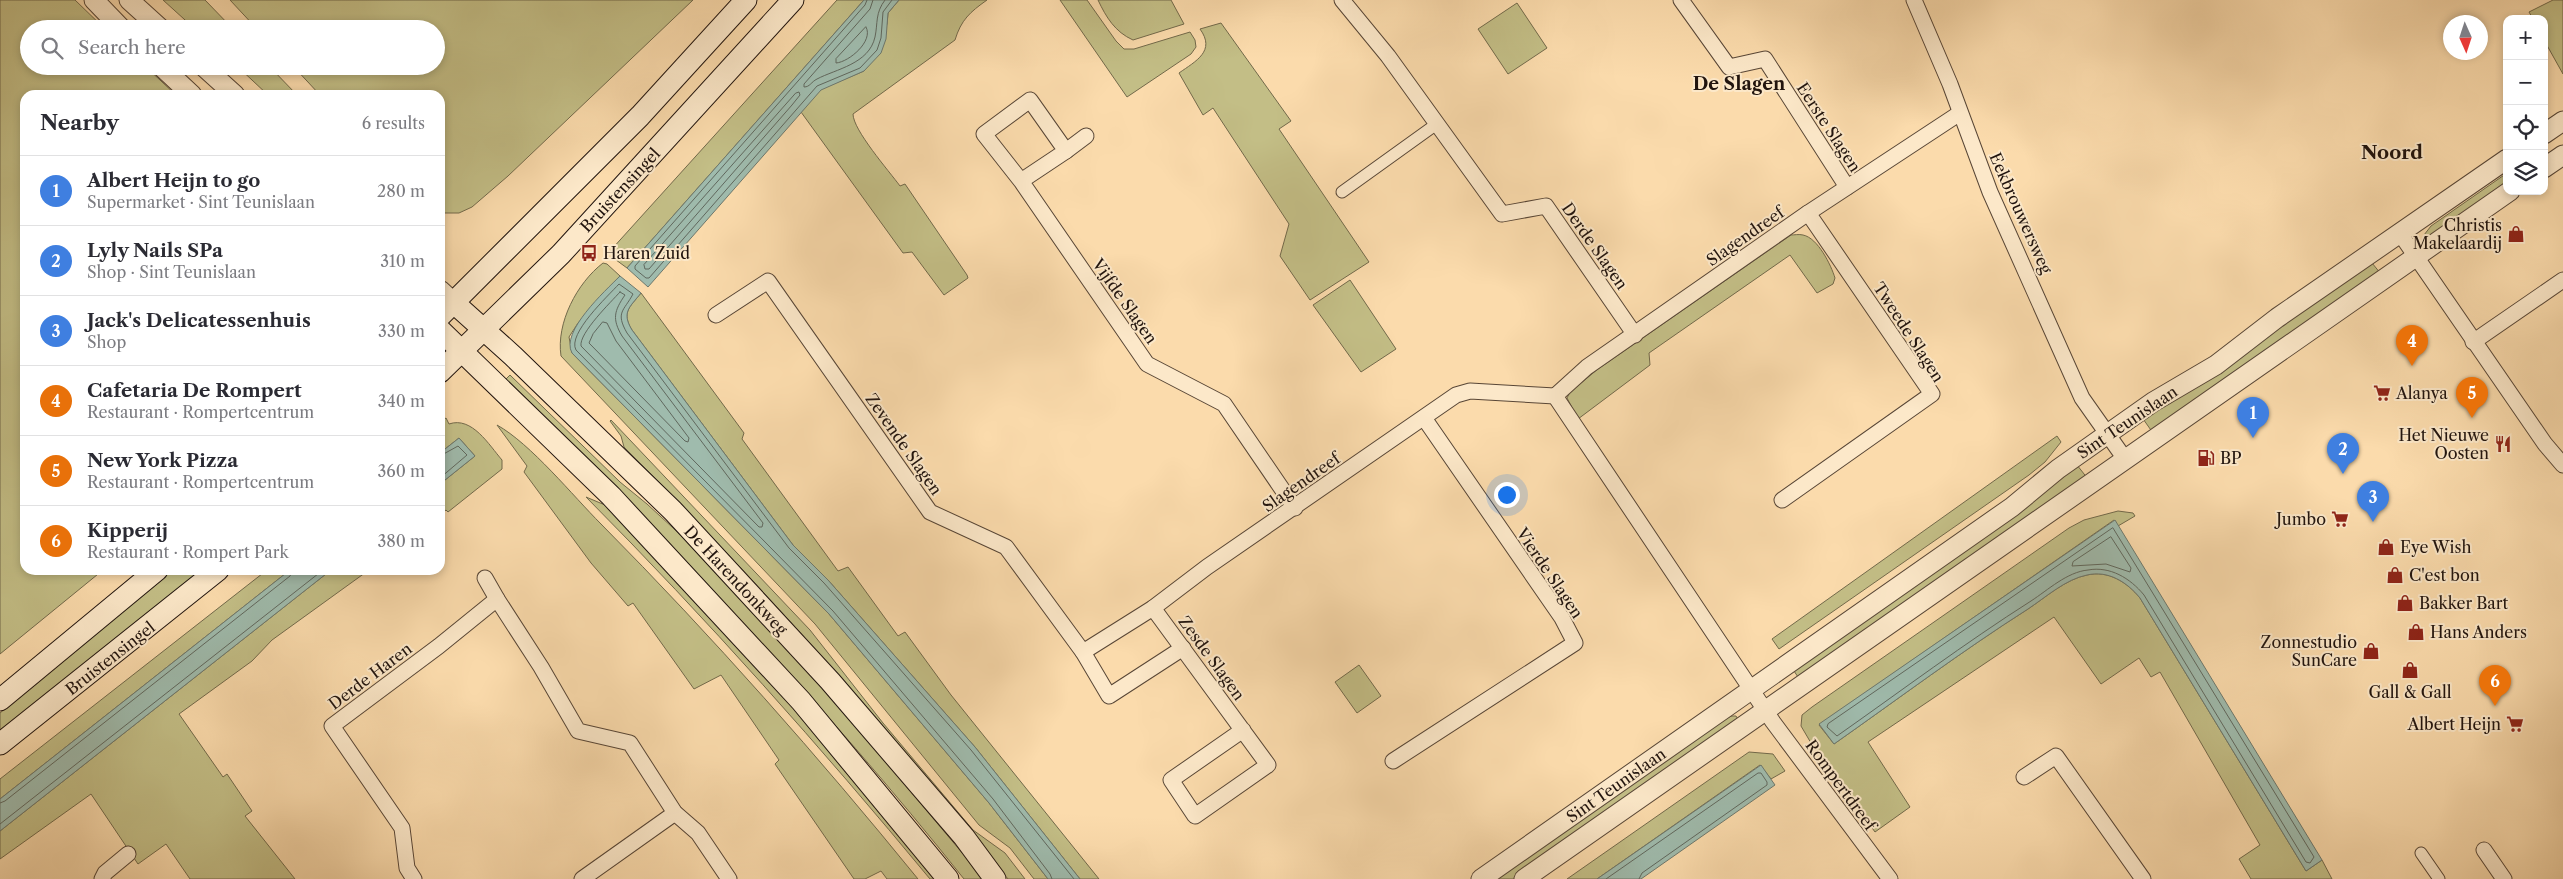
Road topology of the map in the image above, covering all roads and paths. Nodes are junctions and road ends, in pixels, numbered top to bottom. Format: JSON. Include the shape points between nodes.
{"nodes":[{"id":1,"x":94,"y":0,"type":"edge"},
{"id":2,"x":129,"y":0,"type":"edge"},
{"id":3,"x":746,"y":0,"type":"edge"},
{"id":4,"x":793,"y":0,"type":"edge"},
{"id":5,"x":1342,"y":0,"type":"edge"},
{"id":6,"x":1681,"y":0,"type":"edge"},
{"id":7,"x":1914,"y":0,"type":"edge"},
{"id":8,"x":113,"y":20,"type":"edge"},
{"id":9,"x":151,"y":20,"type":"edge"},
{"id":10,"x":171,"y":75,"type":"edge"},
{"id":11,"x":213,"y":75,"type":"edge"},
{"id":12,"x":187,"y":90,"type":"edge"},
{"id":13,"x":229,"y":90,"type":"edge"},
{"id":14,"x":1960,"y":113,"type":"junction"},
{"id":15,"x":2563,"y":121,"type":"edge"},
{"id":16,"x":1438,"y":123,"type":"junction"},
{"id":17,"x":2548,"y":131,"type":"edge"},
{"id":18,"x":1086,"y":136,"type":"dead end"},
{"id":19,"x":1066,"y":151,"type":"junction"},
{"id":20,"x":2563,"y":155,"type":"edge"},
{"id":21,"x":2503,"y":162,"type":"edge"},
{"id":22,"x":2548,"y":165,"type":"edge"},
{"id":23,"x":1021,"y":182,"type":"junction"},
{"id":24,"x":1847,"y":188,"type":"junction"},
{"id":25,"x":1342,"y":192,"type":"dead end"},
{"id":26,"x":2504,"y":195,"type":"edge"},
{"id":27,"x":1808,"y":213,"type":"junction"},
{"id":28,"x":2399,"y":232,"type":"junction"},
{"id":29,"x":2416,"y":256,"type":"junction"},
{"id":30,"x":2563,"y":280,"type":"edge"},
{"id":31,"x":445,"y":301,"type":"edge"},
{"id":32,"x":445,"y":303,"type":"edge"},
{"id":33,"x":716,"y":315,"type":"dead end"},
{"id":34,"x":484,"y":330,"type":"junction"},
{"id":35,"x":445,"y":335,"type":"edge"},
{"id":36,"x":1635,"y":335,"type":"junction"},
{"id":37,"x":2473,"y":342,"type":"junction"},
{"id":38,"x":463,"y":351,"type":"junction"},
{"id":39,"x":445,"y":367,"type":"edge"},
{"id":40,"x":1555,"y":396,"type":"junction"},
{"id":41,"x":1424,"y":418,"type":"junction"},
{"id":42,"x":2108,"y":434,"type":"junction"},
{"id":43,"x":2125,"y":459,"type":"junction"},
{"id":44,"x":2563,"y":464,"type":"edge"},
{"id":45,"x":1782,"y":500,"type":"dead end"},
{"id":46,"x":1296,"y":508,"type":"junction"},
{"id":47,"x":151,"y":575,"type":"edge"},
{"id":48,"x":212,"y":575,"type":"edge"},
{"id":49,"x":485,"y":578,"type":"dead end"},
{"id":50,"x":497,"y":599,"type":"junction"},
{"id":51,"x":1153,"y":608,"type":"junction"},
{"id":52,"x":1183,"y":648,"type":"junction"},
{"id":53,"x":1083,"y":652,"type":"junction"},
{"id":54,"x":1751,"y":689,"type":"junction"},
{"id":55,"x":0,"y":700,"type":"edge"},
{"id":56,"x":1765,"y":710,"type":"junction"},
{"id":57,"x":1244,"y":730,"type":"junction"},
{"id":58,"x":0,"y":744,"type":"edge"},
{"id":59,"x":1393,"y":761,"type":"dead end"},
{"id":60,"x":2024,"y":777,"type":"dead end"},
{"id":61,"x":675,"y":812,"type":"junction"},
{"id":62,"x":2484,"y":850,"type":"dead end"},
{"id":63,"x":2421,"y":853,"type":"dead end"},
{"id":64,"x":128,"y":854,"type":"dead end"},
{"id":65,"x":102,"y":879,"type":"edge"},
{"id":66,"x":414,"y":879,"type":"edge"},
{"id":67,"x":582,"y":879,"type":"edge"},
{"id":68,"x":730,"y":879,"type":"edge"},
{"id":69,"x":948,"y":879,"type":"edge"},
{"id":70,"x":995,"y":879,"type":"edge"},
{"id":71,"x":1481,"y":879,"type":"edge"},
{"id":72,"x":1524,"y":879,"type":"edge"},
{"id":73,"x":1890,"y":879,"type":"edge"},
{"id":74,"x":2143,"y":879,"type":"edge"},
{"id":75,"x":2439,"y":879,"type":"edge"},
{"id":76,"x":2504,"y":879,"type":"edge"}],
"edges":[{"from":1,"to":8,"type":"street"},
{"from":2,"to":9,"type":"street"},
{"from":3,"to":31,"type":"main road","via":[[640,116]]},
{"from":4,"to":34,"type":"main road","name":"Bruistensingel","via":[[561,254]]},
{"from":5,"to":16,"type":"street","name":"Derde Slagen"},
{"from":6,"to":24,"type":"street","name":"Eerste Slagen","via":[[1729,67],[1765,59]]},
{"from":7,"to":14,"type":"street","name":"Eekbrouwersweg"},
{"from":10,"to":12,"type":"street"},
{"from":11,"to":13,"type":"street"},
{"from":14,"to":24,"type":"street","name":"Slagendreef"},
{"from":14,"to":42,"type":"street","name":"Eekbrouwersweg","via":[[2082,398]]},
{"from":15,"to":17,"type":"street"},
{"from":16,"to":25,"type":"street"},
{"from":16,"to":36,"type":"street","name":"Derde Slagen","via":[[1502,214],[1546,206]]},
{"from":18,"to":19,"type":"street"},
{"from":19,"to":23,"type":"street"},
{"from":19,"to":23,"type":"street","name":"Vijfde Slagen","via":[[1030,100],[984,134]]},
{"from":20,"to":22,"type":"street"},
{"from":21,"to":28,"type":"street","name":"Sint Teunislaan"},
{"from":23,"to":46,"type":"street","name":"Vijfde Slagen","via":[[1147,364],[1224,404]]},
{"from":24,"to":27,"type":"street","name":"Slagendreef"},
{"from":26,"to":29,"type":"street","name":"Sint Teunislaan"},
{"from":27,"to":36,"type":"street","name":"Slagendreef"},
{"from":27,"to":45,"type":"street","name":"Tweede Slagen","via":[[1932,394]]},
{"from":28,"to":29,"type":"street"},
{"from":28,"to":42,"type":"street","name":"Sint Teunislaan","via":[[2276,318],[2216,365],[2153,402]]},
{"from":29,"to":37,"type":"street"},
{"from":29,"to":43,"type":"street","name":"Sint Teunislaan"},
{"from":30,"to":37,"type":"street"},
{"from":32,"to":34,"type":"main road","name":"De Harendonkweg"},
{"from":33,"to":53,"type":"street","name":"Zevende Slagen","via":[[768,281],[930,512],[1006,547]]},
{"from":34,"to":38,"type":"main road","name":"Bruistensingel"},
{"from":34,"to":70,"type":"main road","name":"De Harendonkweg","via":[[672,511],[830,681]]},
{"from":35,"to":38,"type":"main road"},
{"from":36,"to":40,"type":"street","name":"Slagendreef","via":[[1587,368]]},
{"from":37,"to":44,"type":"street","via":[[2545,444]]},
{"from":38,"to":39,"type":"main road","name":"Bruistensingel"},
{"from":38,"to":69,"type":"main road","via":[[611,496],[801,701]]},
{"from":40,"to":41,"type":"street","name":"Slagendreef","via":[[1470,392],[1456,395]]},
{"from":40,"to":54,"type":"street"},
{"from":41,"to":46,"type":"street","name":"Slagendreef"},
{"from":41,"to":59,"type":"street","name":"Vierde Slagen","via":[[1562,618],[1575,643]]},
{"from":42,"to":43,"type":"street","name":"Eekbrouwersweg"},
{"from":42,"to":54,"type":"street","name":"Sint Teunislaan","via":[[2004,512]]},
{"from":43,"to":56,"type":"street","name":"Sint Teunislaan"},
{"from":46,"to":51,"type":"street","name":"Slagendreef"},
{"from":47,"to":55,"type":"main road"},
{"from":48,"to":58,"type":"main road","name":"Bruistensingel"},
{"from":49,"to":50,"type":"street"},
{"from":50,"to":61,"type":"street","via":[[578,731],[630,743]]},
{"from":50,"to":66,"type":"street","name":"Derde Haren","via":[[332,726],[402,828],[407,868]]},
{"from":51,"to":52,"type":"street","name":"Zesde Slagen"},
{"from":51,"to":53,"type":"street","name":"Slagendreef"},
{"from":52,"to":53,"type":"street","name":"Zevende Slagen","via":[[1109,696]]},
{"from":52,"to":57,"type":"street","name":"Zesde Slagen"},
{"from":54,"to":56,"type":"street"},
{"from":54,"to":71,"type":"street","name":"Sint Teunislaan"},
{"from":56,"to":72,"type":"street","name":"Sint Teunislaan"},
{"from":56,"to":73,"type":"street","name":"Rompertdreef"},
{"from":57,"to":57,"type":"street","name":"Zesde Slagen","via":[[1171,780],[1195,816],[1268,765]]},
{"from":60,"to":74,"type":"street","via":[[2056,756]]},
{"from":61,"to":67,"type":"street"},
{"from":61,"to":68,"type":"street","via":[[698,833]]},
{"from":62,"to":76,"type":"street"},
{"from":63,"to":75,"type":"street"},
{"from":64,"to":65,"type":"street","via":[[104,873]]}]}
